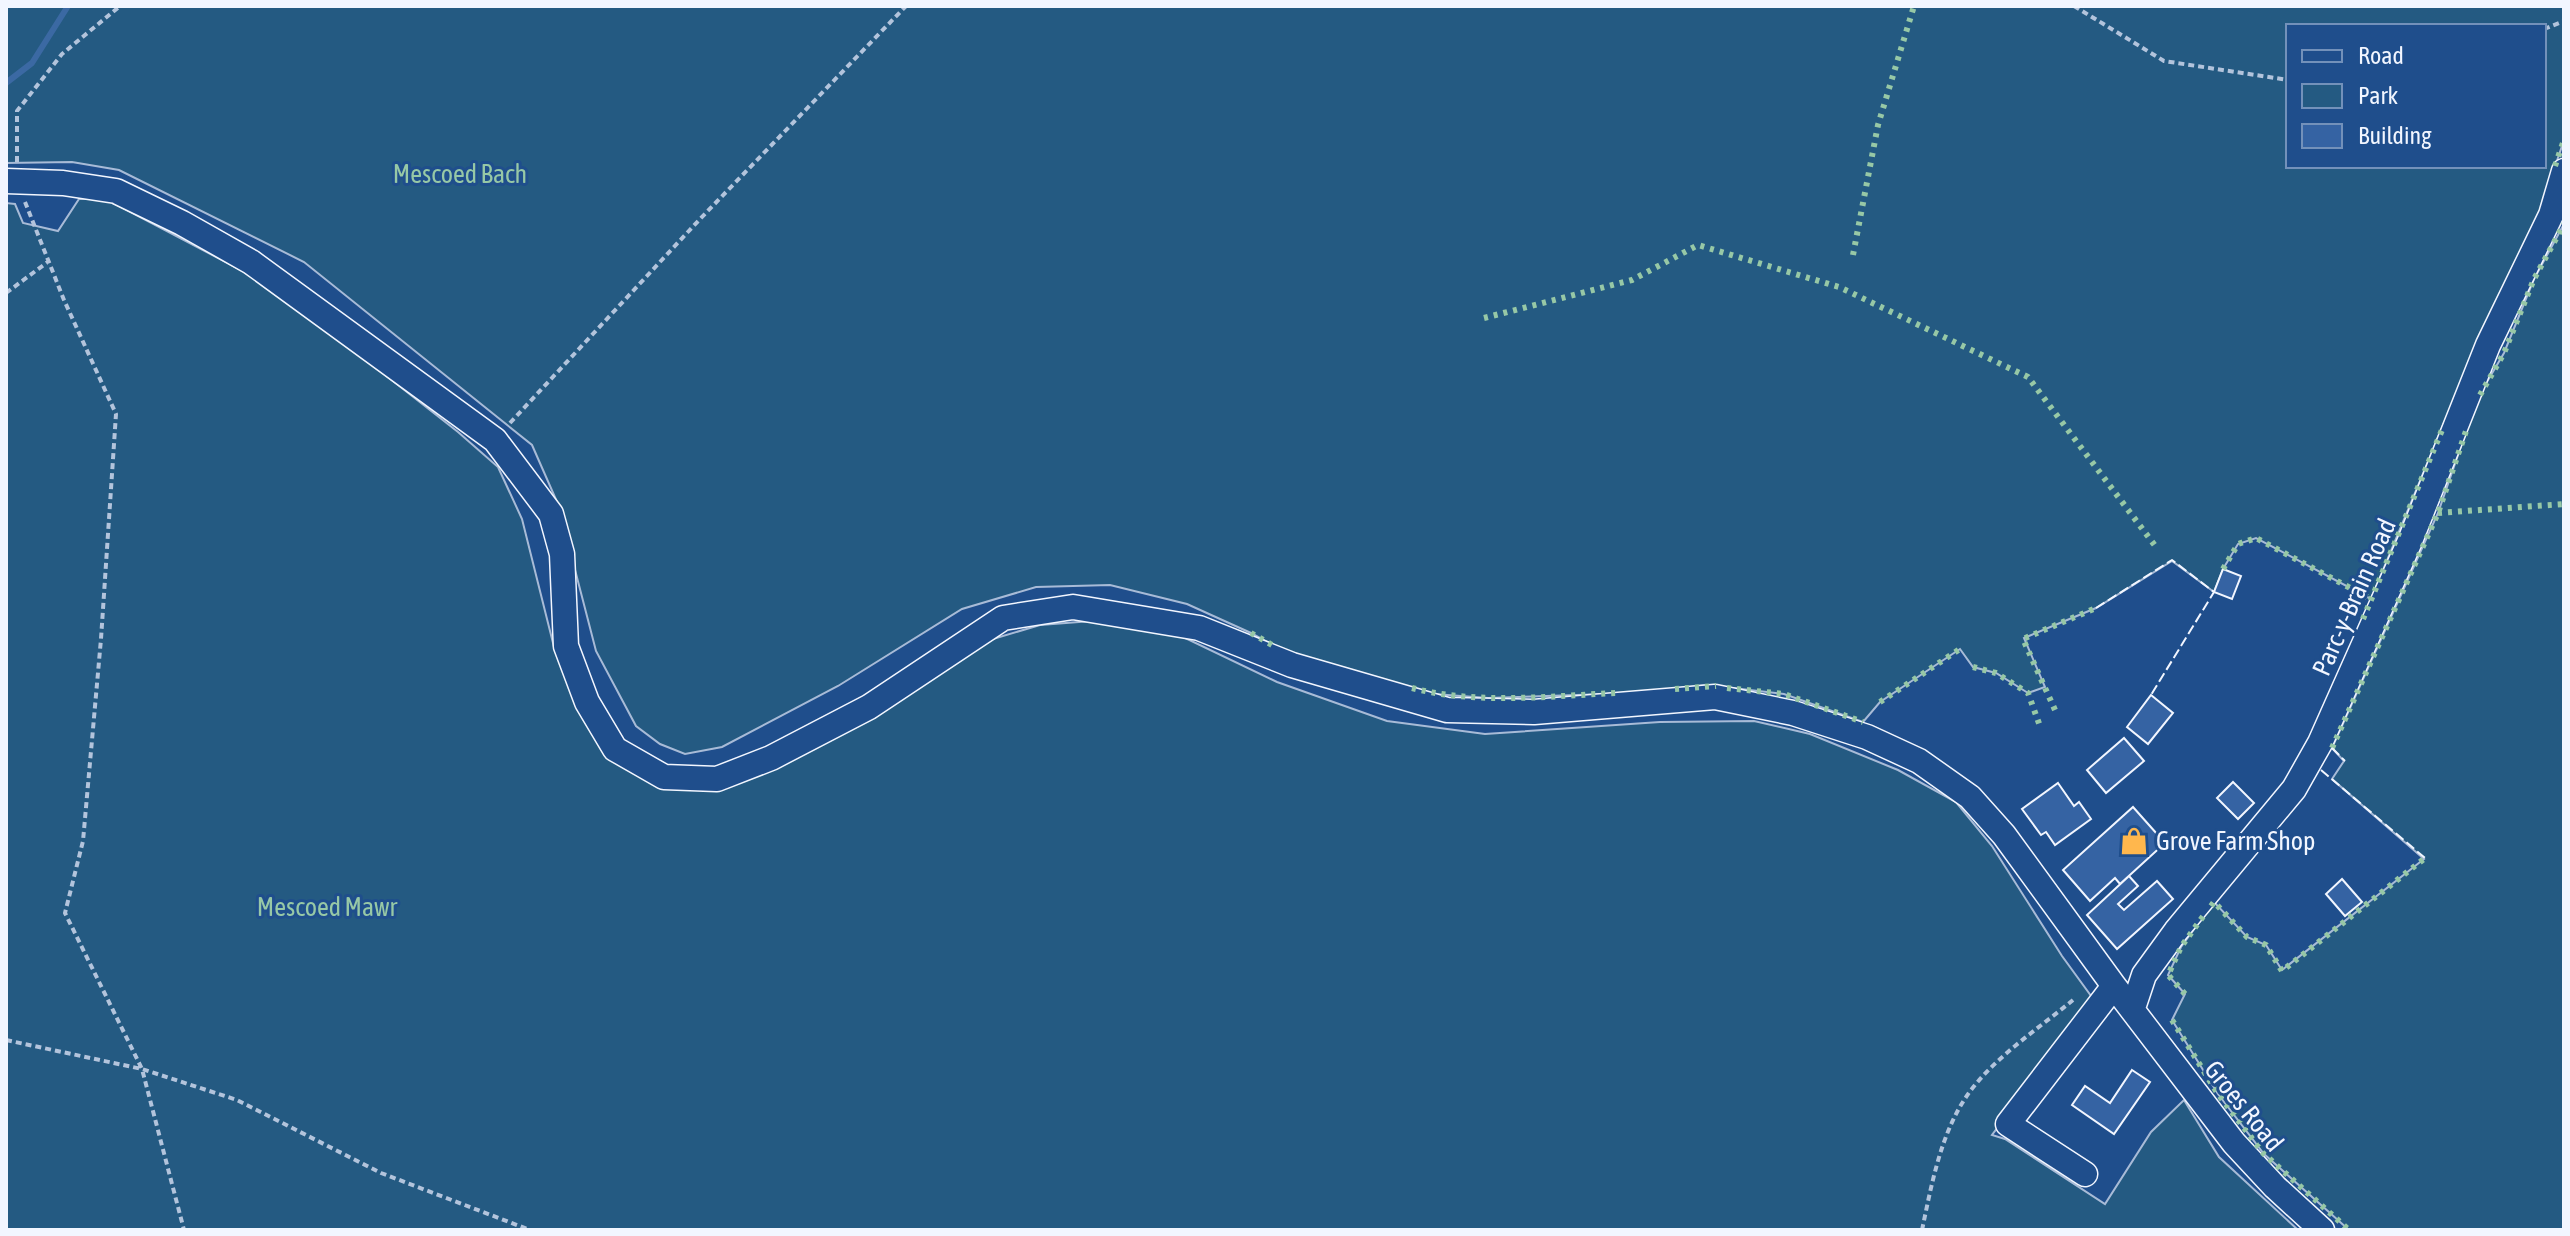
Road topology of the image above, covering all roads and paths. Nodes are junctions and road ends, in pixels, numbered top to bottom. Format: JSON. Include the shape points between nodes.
{"nodes":[{"id":1,"x":120,"y":6,"type":"edge"},
{"id":2,"x":906,"y":6,"type":"edge"},
{"id":3,"x":2074,"y":6,"type":"edge"},
{"id":4,"x":2286,"y":80,"type":"edge"},
{"id":5,"x":2564,"y":171,"type":"edge"},
{"id":6,"x":12,"y":181,"type":"edge"},
{"id":7,"x":49,"y":261,"type":"junction"},
{"id":8,"x":6,"y":293,"type":"edge"},
{"id":9,"x":495,"y":440,"type":"junction"},
{"id":10,"x":2114,"y":986,"type":"junction"},
{"id":11,"x":2074,"y":999,"type":"dead end"},
{"id":12,"x":2133,"y":1008,"type":"junction"},
{"id":13,"x":6,"y":1040,"type":"edge"},
{"id":14,"x":142,"y":1069,"type":"junction"},
{"id":15,"x":2085,"y":1174,"type":"dead end"},
{"id":16,"x":184,"y":1230,"type":"edge"},
{"id":17,"x":530,"y":1230,"type":"edge"},
{"id":18,"x":1922,"y":1230,"type":"edge"},
{"id":19,"x":2322,"y":1230,"type":"edge"}],
"edges":[{"from":1,"to":6,"type":"path","via":[[62,54],[17,111]]},
{"from":2,"to":9,"type":"path"},
{"from":3,"to":4,"type":"path","via":[[2164,61]]},
{"from":5,"to":12,"type":"street","name":"Parc-y-Brain Road","via":[[2551,215],[2488,345],[2410,541],[2320,743],[2294,789],[2144,975]]},
{"from":6,"to":7,"type":"path"},
{"from":6,"to":9,"type":"street","name":"Groes Road","via":[[116,191],[182,223],[251,262]]},
{"from":7,"to":8,"type":"path"},
{"from":7,"to":14,"type":"path","via":[[116,414],[83,841],[65,913]]},
{"from":9,"to":10,"type":"street","name":"Groes Road","via":[[551,514],[562,554],[566,646],[587,702],[615,749],[664,777],[717,779],[771,758],[869,707],[1003,618],[1073,607],[1199,628],[1292,665],[1447,710],[1534,712],[1715,697],[1793,713],[1867,737],[1919,761],[1970,797],[2004,835]]},
{"from":10,"to":12,"type":"street","name":"Groes Road"},
{"from":10,"to":15,"type":"street","via":[[2008,1124]]},
{"from":11,"to":18,"type":"path","via":[[1971,1090],[1953,1120],[1934,1172]]},
{"from":12,"to":19,"type":"street","name":"Groes Road","via":[[2234,1143]]},
{"from":13,"to":14,"type":"path"},
{"from":14,"to":16,"type":"path"},
{"from":14,"to":17,"type":"path","via":[[237,1100],[381,1173]]}]}
